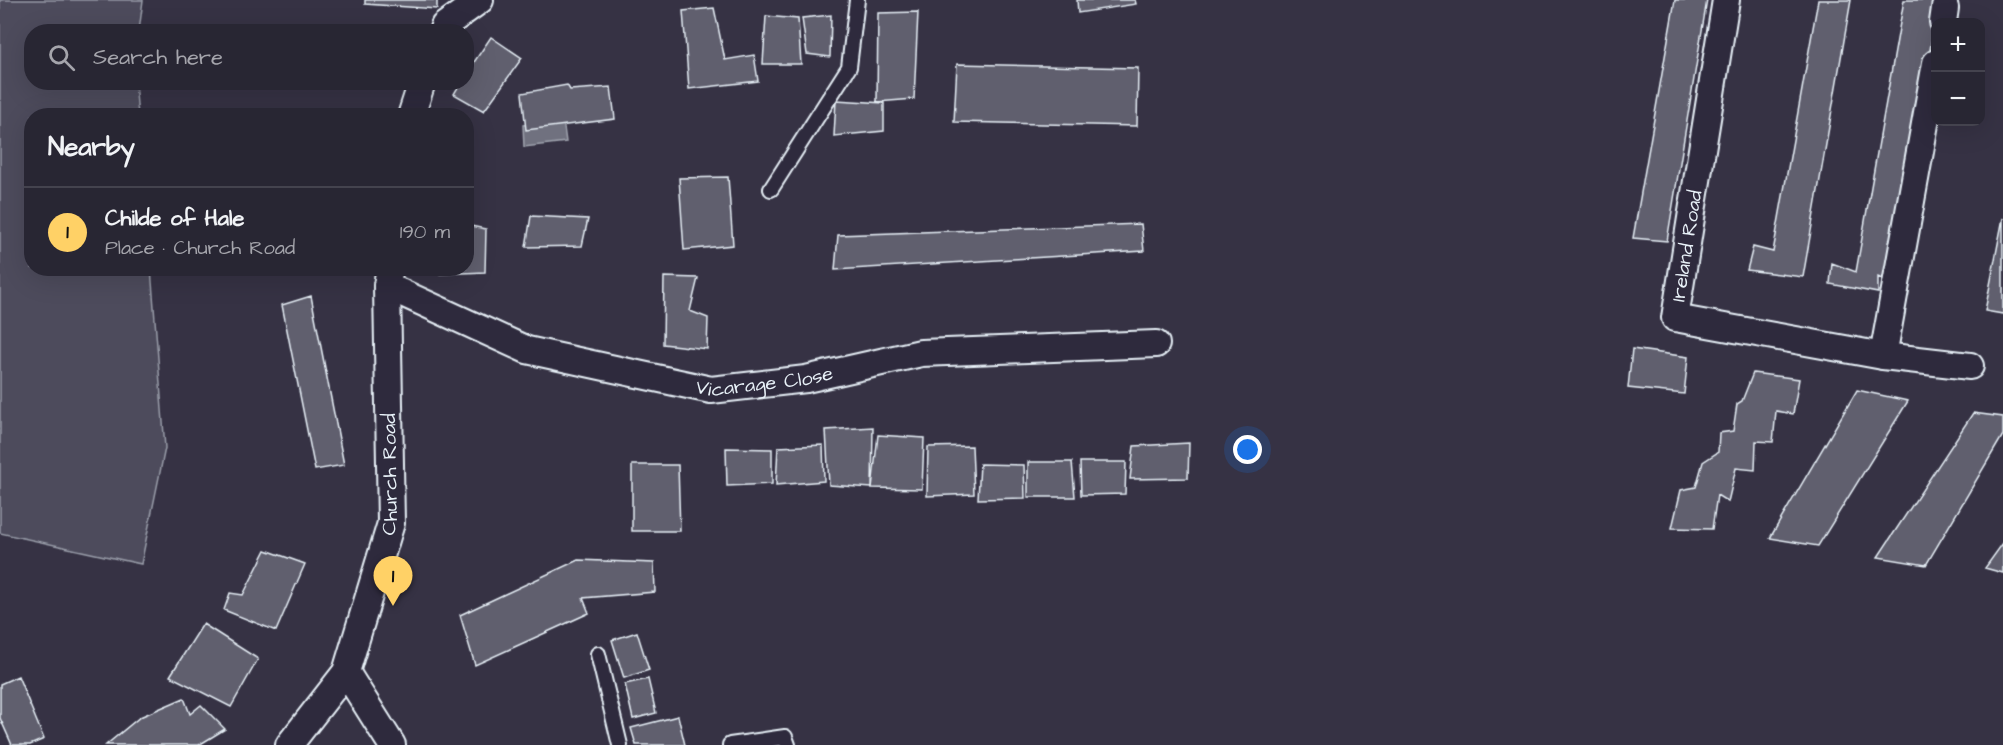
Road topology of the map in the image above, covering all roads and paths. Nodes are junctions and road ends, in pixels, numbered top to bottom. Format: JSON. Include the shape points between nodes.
{"nodes":[{"id":1,"x":480,"y":0,"type":"edge"},
{"id":2,"x":857,"y":0,"type":"edge"},
{"id":3,"x":1726,"y":0,"type":"edge"},
{"id":4,"x":447,"y":24,"type":"edge"},
{"id":5,"x":1933,"y":72,"type":"edge"},
{"id":6,"x":419,"y":90,"type":"edge"},
{"id":7,"x":414,"y":108,"type":"edge"},
{"id":8,"x":771,"y":189,"type":"dead end"},
{"id":9,"x":388,"y":277,"type":"edge"},
{"id":10,"x":1156,"y":344,"type":"dead end"},
{"id":11,"x":1883,"y":356,"type":"junction"},
{"id":12,"x":1970,"y":366,"type":"dead end"},
{"id":13,"x":598,"y":654,"type":"dead end"},
{"id":14,"x":346,"y":672,"type":"junction"},
{"id":15,"x":289,"y":745,"type":"edge"},
{"id":16,"x":392,"y":745,"type":"edge"},
{"id":17,"x":620,"y":745,"type":"edge"},
{"id":18,"x":730,"y":745,"type":"edge"},
{"id":19,"x":788,"y":745,"type":"edge"}],
"edges":[{"from":1,"to":4,"type":"street"},
{"from":2,"to":8,"type":"lane","via":[[849,67]]},
{"from":3,"to":11,"type":"street","name":"Ireland Road","via":[[1675,318]]},
{"from":5,"to":11,"type":"street"},
{"from":6,"to":7,"type":"street"},
{"from":9,"to":10,"type":"street","name":"Vicarage Close","via":[[527,350],[711,390],[806,379],[921,353]]},
{"from":9,"to":14,"type":"street","name":"Church Road","via":[[391,523]]},
{"from":11,"to":12,"type":"street","name":"Ireland Road"},
{"from":13,"to":17,"type":"lane"},
{"from":14,"to":15,"type":"street","name":"Church Road"},
{"from":14,"to":16,"type":"street"},
{"from":18,"to":19,"type":"lane","via":[[785,737]]}]}
